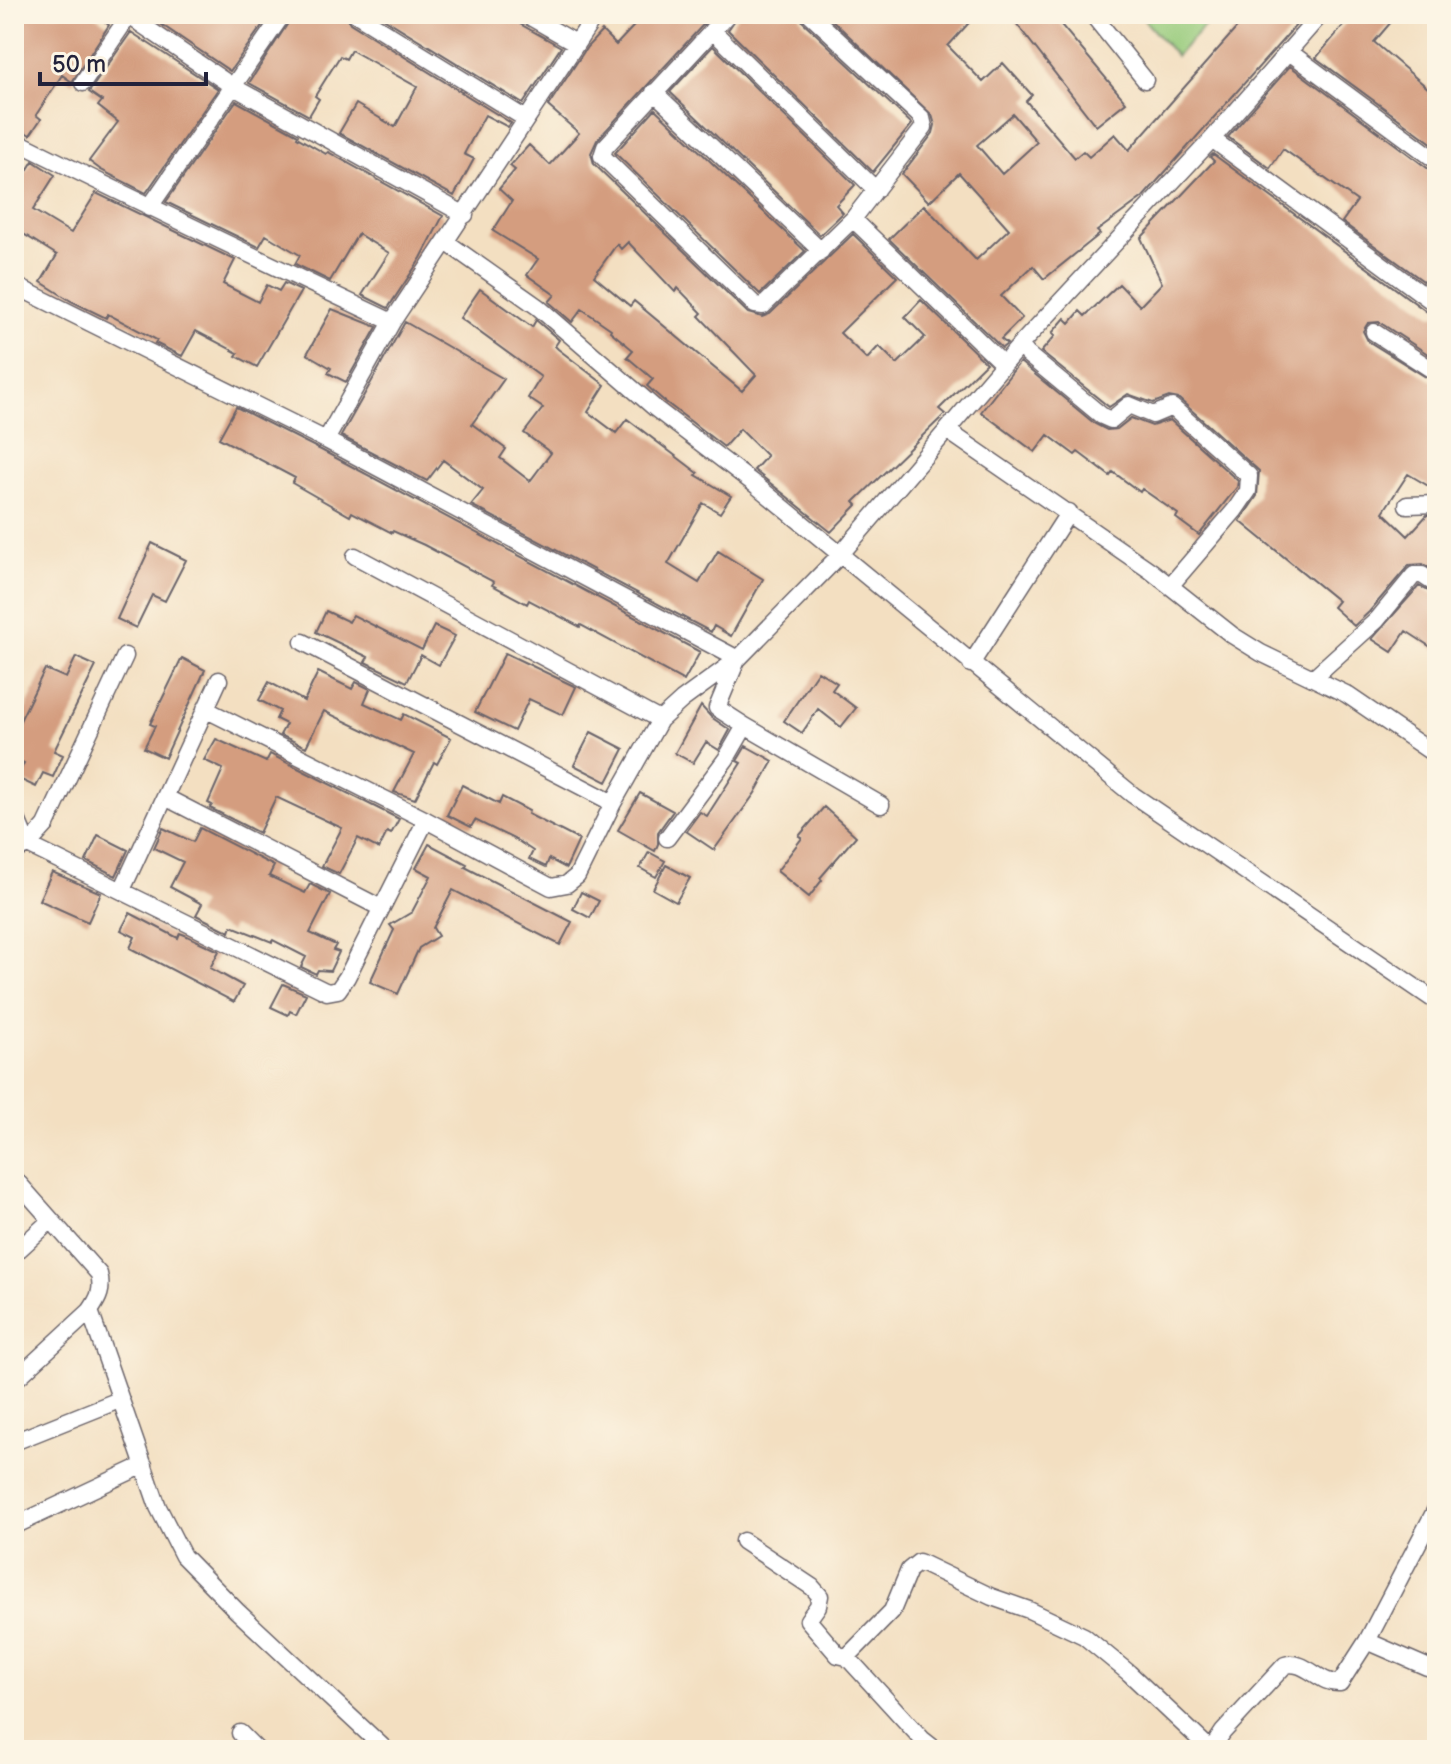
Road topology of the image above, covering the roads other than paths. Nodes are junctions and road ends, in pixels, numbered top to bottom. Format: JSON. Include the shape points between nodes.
{"nodes":[{"id":1,"x":283,"y":14,"type":"edge"},
{"id":2,"x":356,"y":14,"type":"edge"},
{"id":3,"x":525,"y":14,"type":"edge"},
{"id":4,"x":596,"y":14,"type":"edge"},
{"id":5,"x":728,"y":14,"type":"edge"},
{"id":6,"x":810,"y":14,"type":"edge"},
{"id":7,"x":1092,"y":14,"type":"edge"},
{"id":8,"x":1321,"y":14,"type":"edge"},
{"id":9,"x":129,"y":15,"type":"edge"},
{"id":10,"x":712,"y":30,"type":"junction"},
{"id":11,"x":576,"y":43,"type":"junction"},
{"id":12,"x":1288,"y":51,"type":"junction"},
{"id":13,"x":1145,"y":80,"type":"dead end"},
{"id":14,"x":83,"y":83,"type":"dead end"},
{"id":15,"x":232,"y":86,"type":"junction"},
{"id":16,"x":654,"y":92,"type":"junction"},
{"id":17,"x":526,"y":119,"type":"junction"},
{"id":18,"x":1212,"y":139,"type":"junction"},
{"id":19,"x":14,"y":140,"type":"edge"},
{"id":20,"x":1437,"y":161,"type":"edge"},
{"id":21,"x":876,"y":190,"type":"junction"},
{"id":22,"x":149,"y":208,"type":"junction"},
{"id":23,"x":465,"y":215,"type":"junction"},
{"id":24,"x":853,"y":219,"type":"junction"},
{"id":25,"x":446,"y":242,"type":"junction"},
{"id":26,"x":821,"y":251,"type":"junction"},
{"id":27,"x":14,"y":285,"type":"edge"},
{"id":28,"x":1437,"y":305,"type":"edge"},
{"id":29,"x":392,"y":322,"type":"junction"},
{"id":30,"x":1374,"y":332,"type":"dead end"},
{"id":31,"x":1020,"y":345,"type":"junction"},
{"id":32,"x":1003,"y":364,"type":"junction"},
{"id":33,"x":1437,"y":373,"type":"edge"},
{"id":34,"x":948,"y":431,"type":"junction"},
{"id":35,"x":326,"y":440,"type":"junction"},
{"id":36,"x":1437,"y":504,"type":"edge"},
{"id":37,"x":1407,"y":505,"type":"dead end"},
{"id":38,"x":1069,"y":512,"type":"junction"},
{"id":39,"x":840,"y":555,"type":"junction"},
{"id":40,"x":355,"y":556,"type":"dead end"},
{"id":41,"x":1437,"y":585,"type":"edge"},
{"id":42,"x":1170,"y":586,"type":"junction"},
{"id":43,"x":303,"y":642,"type":"dead end"},
{"id":44,"x":125,"y":656,"type":"dead end"},
{"id":45,"x":738,"y":659,"type":"junction"},
{"id":46,"x":971,"y":664,"type":"junction"},
{"id":47,"x":1314,"y":677,"type":"junction"},
{"id":48,"x":219,"y":680,"type":"dead end"},
{"id":49,"x":205,"y":709,"type":"junction"},
{"id":50,"x":660,"y":720,"type":"junction"},
{"id":51,"x":745,"y":726,"type":"junction"},
{"id":52,"x":1434,"y":748,"type":"edge"},
{"id":53,"x":165,"y":797,"type":"junction"},
{"id":54,"x":613,"y":803,"type":"junction"},
{"id":55,"x":881,"y":805,"type":"dead end"},
{"id":56,"x":14,"y":812,"type":"edge"},
{"id":57,"x":426,"y":820,"type":"junction"},
{"id":58,"x":667,"y":838,"type":"dead end"},
{"id":59,"x":19,"y":849,"type":"edge"},
{"id":60,"x":122,"y":890,"type":"junction"},
{"id":61,"x":381,"y":908,"type":"junction"},
{"id":62,"x":1437,"y":1002,"type":"edge"},
{"id":63,"x":14,"y":1178,"type":"edge"},
{"id":64,"x":51,"y":1220,"type":"junction"},
{"id":65,"x":14,"y":1254,"type":"edge"},
{"id":66,"x":90,"y":1311,"type":"junction"},
{"id":67,"x":14,"y":1381,"type":"edge"},
{"id":68,"x":119,"y":1400,"type":"junction"},
{"id":69,"x":14,"y":1442,"type":"edge"},
{"id":70,"x":144,"y":1465,"type":"junction"},
{"id":71,"x":1437,"y":1507,"type":"edge"},
{"id":72,"x":14,"y":1526,"type":"edge"},
{"id":73,"x":743,"y":1541,"type":"dead end"},
{"id":74,"x":1367,"y":1641,"type":"junction"},
{"id":75,"x":847,"y":1657,"type":"junction"},
{"id":76,"x":1427,"y":1667,"type":"dead end"},
{"id":77,"x":240,"y":1733,"type":"dead end"},
{"id":78,"x":257,"y":1750,"type":"edge"},
{"id":79,"x":386,"y":1750,"type":"edge"},
{"id":80,"x":936,"y":1750,"type":"edge"},
{"id":81,"x":1211,"y":1750,"type":"edge"}],
"edges":[{"from":1,"to":15,"type":"street"},
{"from":2,"to":17,"type":"street"},
{"from":3,"to":11,"type":"street"},
{"from":4,"to":11,"type":"street"},
{"from":5,"to":10,"type":"street"},
{"from":6,"to":21,"type":"street","via":[[924,122],[922,133]]},
{"from":7,"to":13,"type":"street"},
{"from":8,"to":12,"type":"street"},
{"from":9,"to":14,"type":"street"},
{"from":9,"to":15,"type":"street"},
{"from":10,"to":16,"type":"street"},
{"from":10,"to":21,"type":"street"},
{"from":11,"to":17,"type":"street"},
{"from":12,"to":18,"type":"street"},
{"from":12,"to":20,"type":"street"},
{"from":15,"to":22,"type":"street"},
{"from":15,"to":23,"type":"street"},
{"from":16,"to":26,"type":"street"},
{"from":16,"to":26,"type":"street","via":[[605,147],[604,161],[759,306]]},
{"from":17,"to":23,"type":"street"},
{"from":18,"to":28,"type":"street"},
{"from":18,"to":31,"type":"street"},
{"from":19,"to":22,"type":"street"},
{"from":21,"to":24,"type":"street"},
{"from":22,"to":29,"type":"street"},
{"from":23,"to":25,"type":"street"},
{"from":24,"to":26,"type":"street"},
{"from":24,"to":32,"type":"street"},
{"from":25,"to":29,"type":"street"},
{"from":25,"to":39,"type":"street","via":[[538,307]]},
{"from":27,"to":35,"type":"street"},
{"from":29,"to":35,"type":"street"},
{"from":30,"to":33,"type":"street"},
{"from":31,"to":32,"type":"street"},
{"from":31,"to":42,"type":"street","via":[[1111,420],[1129,405],[1153,415],[1172,407],[1249,476],[1248,491],[1235,510]]},
{"from":32,"to":34,"type":"street"},
{"from":34,"to":38,"type":"street"},
{"from":34,"to":39,"type":"street"},
{"from":35,"to":45,"type":"street"},
{"from":36,"to":37,"type":"street"},
{"from":38,"to":42,"type":"street"},
{"from":38,"to":46,"type":"street"},
{"from":39,"to":45,"type":"street"},
{"from":39,"to":46,"type":"street"},
{"from":40,"to":50,"type":"street"},
{"from":41,"to":47,"type":"street","via":[[1414,575],[1377,620]]},
{"from":42,"to":47,"type":"street","via":[[1232,635]]},
{"from":43,"to":54,"type":"street"},
{"from":44,"to":59,"type":"street","via":[[46,825]]},
{"from":45,"to":50,"type":"street"},
{"from":45,"to":51,"type":"street","via":[[717,708]]},
{"from":46,"to":62,"type":"street","via":[[1133,795]]},
{"from":47,"to":52,"type":"street"},
{"from":48,"to":49,"type":"street"},
{"from":49,"to":53,"type":"street"},
{"from":49,"to":57,"type":"street"},
{"from":50,"to":54,"type":"street"},
{"from":51,"to":55,"type":"street"},
{"from":51,"to":58,"type":"street"},
{"from":53,"to":60,"type":"street"},
{"from":53,"to":61,"type":"street"},
{"from":54,"to":57,"type":"street","via":[[577,876],[551,887]]},
{"from":56,"to":59,"type":"street"},
{"from":57,"to":61,"type":"street"},
{"from":59,"to":60,"type":"street"},
{"from":60,"to":61,"type":"street","via":[[327,992],[338,990],[347,977]]},
{"from":63,"to":64,"type":"street"},
{"from":64,"to":65,"type":"street"},
{"from":64,"to":66,"type":"street","via":[[99,1274],[99,1298]]},
{"from":66,"to":67,"type":"street"},
{"from":66,"to":68,"type":"street"},
{"from":68,"to":69,"type":"street"},
{"from":68,"to":70,"type":"street"},
{"from":70,"to":72,"type":"street"},
{"from":70,"to":79,"type":"street","via":[[183,1556]]},
{"from":71,"to":74,"type":"street"},
{"from":73,"to":75,"type":"street","via":[[812,1587],[820,1596],[808,1620],[838,1655]]},
{"from":74,"to":76,"type":"street"},
{"from":74,"to":81,"type":"street","via":[[1340,1683],[1332,1684],[1295,1663],[1285,1665]]},
{"from":75,"to":80,"type":"street"},
{"from":75,"to":81,"type":"street","via":[[892,1611],[909,1570],[919,1562],[1084,1636]]},
{"from":77,"to":78,"type":"street"}]}
